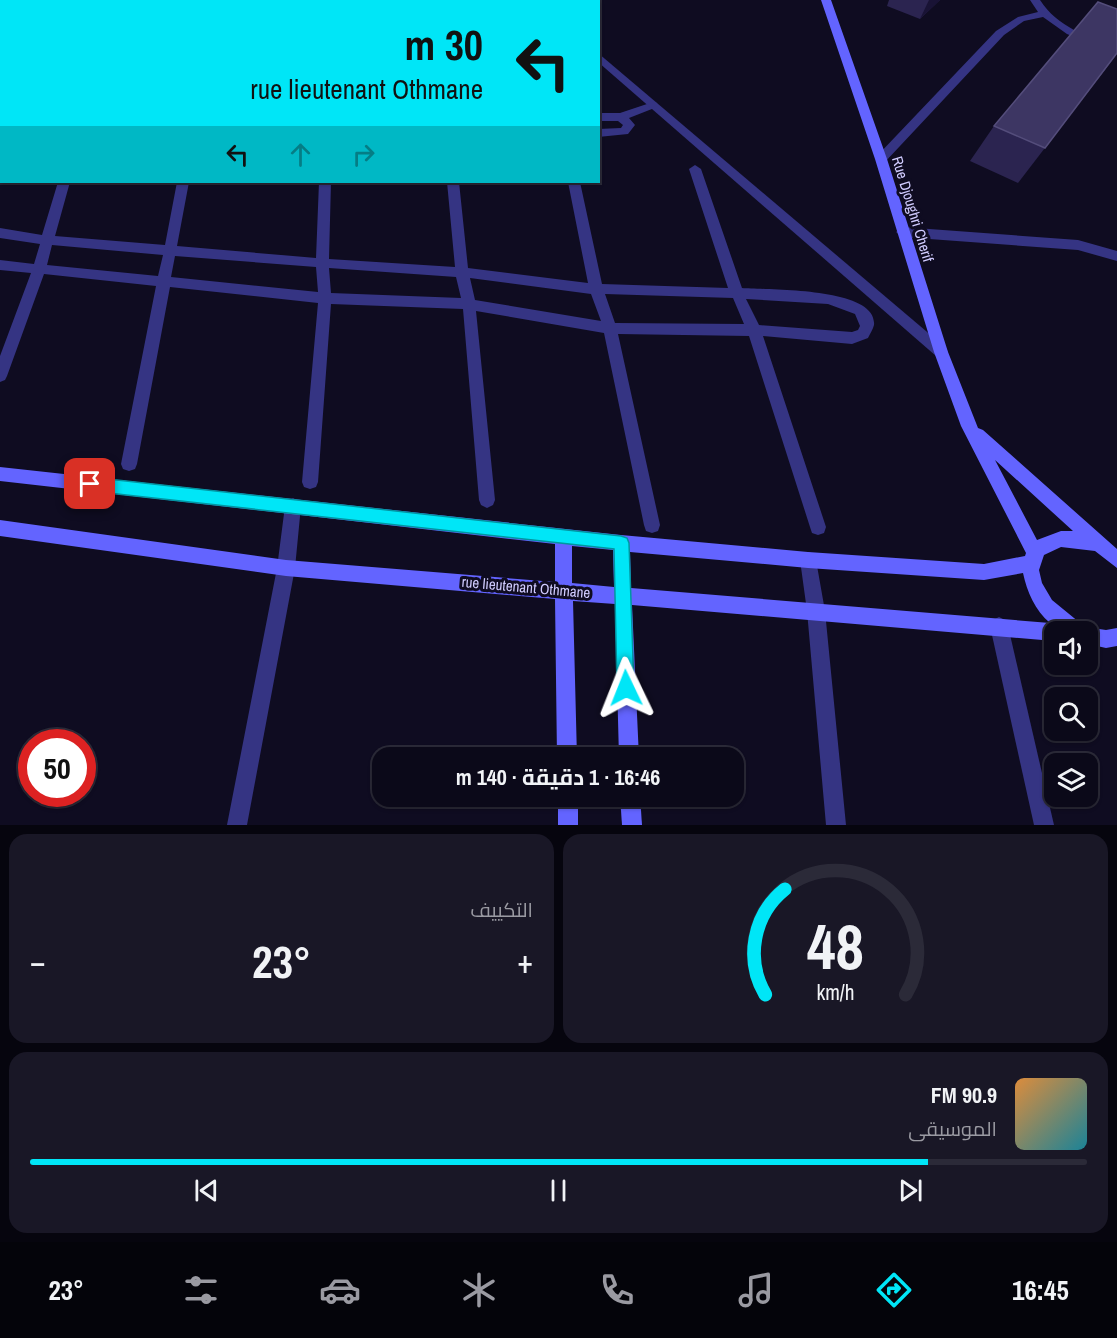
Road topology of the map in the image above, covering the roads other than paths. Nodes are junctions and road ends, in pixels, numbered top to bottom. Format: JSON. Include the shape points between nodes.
{"nodes":[{"id":1,"x":826,"y":0,"type":"edge"},
{"id":2,"x":1035,"y":0,"type":"edge"},
{"id":3,"x":1042,"y":14,"type":"junction"},
{"id":4,"x":1117,"y":51,"type":"edge"},
{"id":5,"x":600,"y":58,"type":"edge"},
{"id":6,"x":653,"y":105,"type":"junction"},
{"id":7,"x":600,"y":117,"type":"edge"},
{"id":8,"x":621,"y":117,"type":"junction"},
{"id":9,"x":600,"y":134,"type":"edge"},
{"id":10,"x":881,"y":159,"type":"junction"},
{"id":11,"x":694,"y":169,"type":"dead end"},
{"id":12,"x":64,"y":183,"type":"edge"},
{"id":13,"x":183,"y":183,"type":"edge"},
{"id":14,"x":325,"y":183,"type":"edge"},
{"id":15,"x":453,"y":183,"type":"edge"},
{"id":16,"x":574,"y":183,"type":"edge"},
{"id":17,"x":902,"y":232,"type":"junction"},
{"id":18,"x":0,"y":233,"type":"edge"},
{"id":19,"x":45,"y":240,"type":"junction"},
{"id":20,"x":170,"y":250,"type":"junction"},
{"id":21,"x":1117,"y":256,"type":"edge"},
{"id":22,"x":322,"y":263,"type":"junction"},
{"id":23,"x":0,"y":265,"type":"edge"},
{"id":24,"x":39,"y":269,"type":"junction"},
{"id":25,"x":462,"y":272,"type":"junction"},
{"id":26,"x":165,"y":282,"type":"junction"},
{"id":27,"x":596,"y":289,"type":"junction"},
{"id":28,"x":737,"y":293,"type":"junction"},
{"id":29,"x":325,"y":298,"type":"junction"},
{"id":30,"x":469,"y":304,"type":"junction"},
{"id":31,"x":610,"y":328,"type":"junction"},
{"id":32,"x":754,"y":330,"type":"junction"},
{"id":33,"x":941,"y":352,"type":"junction"},
{"id":34,"x":0,"y":376,"type":"edge"},
{"id":35,"x":969,"y":426,"type":"junction"},
{"id":36,"x":129,"y":464,"type":"dead end"},
{"id":37,"x":0,"y":474,"type":"edge"},
{"id":38,"x":310,"y":482,"type":"dead end"},
{"id":39,"x":487,"y":500,"type":"dead end"},
{"id":40,"x":293,"y":506,"type":"junction"},
{"id":41,"x":652,"y":525,"type":"dead end"},
{"id":42,"x":818,"y":527,"type":"dead end"},
{"id":43,"x":0,"y":528,"type":"edge"},
{"id":44,"x":563,"y":535,"type":"junction"},
{"id":45,"x":621,"y":543,"type":"junction"},
{"id":46,"x":1097,"y":544,"type":"junction"},
{"id":47,"x":1033,"y":558,"type":"junction"},
{"id":48,"x":808,"y":561,"type":"junction"},
{"id":49,"x":1117,"y":561,"type":"edge"},
{"id":50,"x":286,"y":568,"type":"junction"},
{"id":51,"x":564,"y":590,"type":"junction"},
{"id":52,"x":622,"y":595,"type":"junction"},
{"id":53,"x":816,"y":611,"type":"junction"},
{"id":54,"x":1061,"y":621,"type":"edge"},
{"id":55,"x":999,"y":626,"type":"junction"},
{"id":56,"x":1044,"y":631,"type":"edge"},
{"id":57,"x":1098,"y":637,"type":"edge"},
{"id":58,"x":1117,"y":637,"type":"edge"},
{"id":59,"x":567,"y":747,"type":"edge"},
{"id":60,"x":629,"y":747,"type":"edge"},
{"id":61,"x":568,"y":807,"type":"edge"},
{"id":62,"x":631,"y":807,"type":"edge"},
{"id":63,"x":237,"y":825,"type":"edge"},
{"id":64,"x":568,"y":825,"type":"edge"},
{"id":65,"x":632,"y":825,"type":"edge"},
{"id":66,"x":836,"y":825,"type":"edge"},
{"id":67,"x":1044,"y":825,"type":"edge"}],
"edges":[{"from":1,"to":10,"type":"main road","name":"Rue Djoughri Cherif"},
{"from":2,"to":3,"type":"street"},
{"from":3,"to":4,"type":"street","via":[[1081,37]]},
{"from":3,"to":10,"type":"street","via":[[1021,19],[1000,33]]},
{"from":5,"to":6,"type":"street"},
{"from":6,"to":8,"type":"street"},
{"from":6,"to":33,"type":"street"},
{"from":7,"to":8,"type":"street"},
{"from":8,"to":9,"type":"street","via":[[630,125],[624,131]]},
{"from":10,"to":17,"type":"main road","name":"Rue Djoughri Cherif"},
{"from":11,"to":28,"type":"street"},
{"from":12,"to":19,"type":"street"},
{"from":13,"to":20,"type":"street"},
{"from":14,"to":22,"type":"street"},
{"from":15,"to":25,"type":"street"},
{"from":16,"to":27,"type":"street"},
{"from":17,"to":21,"type":"street","via":[[1078,245]]},
{"from":17,"to":33,"type":"main road","name":"Rue Djoughri Cherif"},
{"from":18,"to":19,"type":"street"},
{"from":19,"to":20,"type":"street"},
{"from":19,"to":24,"type":"street"},
{"from":20,"to":22,"type":"street"},
{"from":20,"to":26,"type":"street"},
{"from":22,"to":25,"type":"street"},
{"from":22,"to":29,"type":"street"},
{"from":23,"to":24,"type":"street"},
{"from":24,"to":26,"type":"street"},
{"from":24,"to":34,"type":"street"},
{"from":25,"to":27,"type":"street"},
{"from":25,"to":30,"type":"street"},
{"from":26,"to":29,"type":"street"},
{"from":26,"to":36,"type":"street"},
{"from":27,"to":28,"type":"street"},
{"from":27,"to":31,"type":"street"},
{"from":28,"to":32,"type":"street"},
{"from":28,"to":32,"type":"street","via":[[828,299],[860,310],[867,319],[863,334],[852,338]]},
{"from":29,"to":30,"type":"street"},
{"from":29,"to":38,"type":"street"},
{"from":30,"to":31,"type":"street"},
{"from":30,"to":39,"type":"street"},
{"from":31,"to":32,"type":"street"},
{"from":31,"to":41,"type":"street"},
{"from":32,"to":42,"type":"street"},
{"from":33,"to":35,"type":"main road","name":"Rue Djoughri Cherif"},
{"from":35,"to":46,"type":"main road"},
{"from":35,"to":47,"type":"main road","name":"Rue Djoughri Cherif"},
{"from":37,"to":40,"type":"main road"},
{"from":40,"to":44,"type":"main road"},
{"from":40,"to":50,"type":"street"},
{"from":43,"to":50,"type":"main road","name":"rue lieutenant Othmane"},
{"from":44,"to":45,"type":"main road"},
{"from":44,"to":51,"type":"main road"},
{"from":45,"to":48,"type":"main road"},
{"from":45,"to":52,"type":"main road"},
{"from":46,"to":47,"type":"main road","via":[[1060,537],[1045,542]]},
{"from":46,"to":49,"type":"main road"},
{"from":47,"to":48,"type":"main road","via":[[984,572]]},
{"from":47,"to":54,"type":"main road","name":"Rue Djoughri Cherif","via":[[1033,582],[1043,602]]},
{"from":48,"to":53,"type":"street"},
{"from":50,"to":51,"type":"main road","name":"rue lieutenant Othmane"},
{"from":50,"to":63,"type":"street"},
{"from":51,"to":52,"type":"main road","name":"rue lieutenant Othmane"},
{"from":51,"to":59,"type":"main road"},
{"from":52,"to":53,"type":"main road","name":"rue lieutenant Othmane"},
{"from":52,"to":60,"type":"main road"},
{"from":53,"to":55,"type":"main road","name":"rue lieutenant Othmane"},
{"from":53,"to":66,"type":"street"},
{"from":55,"to":56,"type":"main road","name":"rue lieutenant Othmane"},
{"from":55,"to":67,"type":"street"},
{"from":57,"to":58,"type":"main road"},
{"from":61,"to":64,"type":"main road"},
{"from":62,"to":65,"type":"main road"}]}
